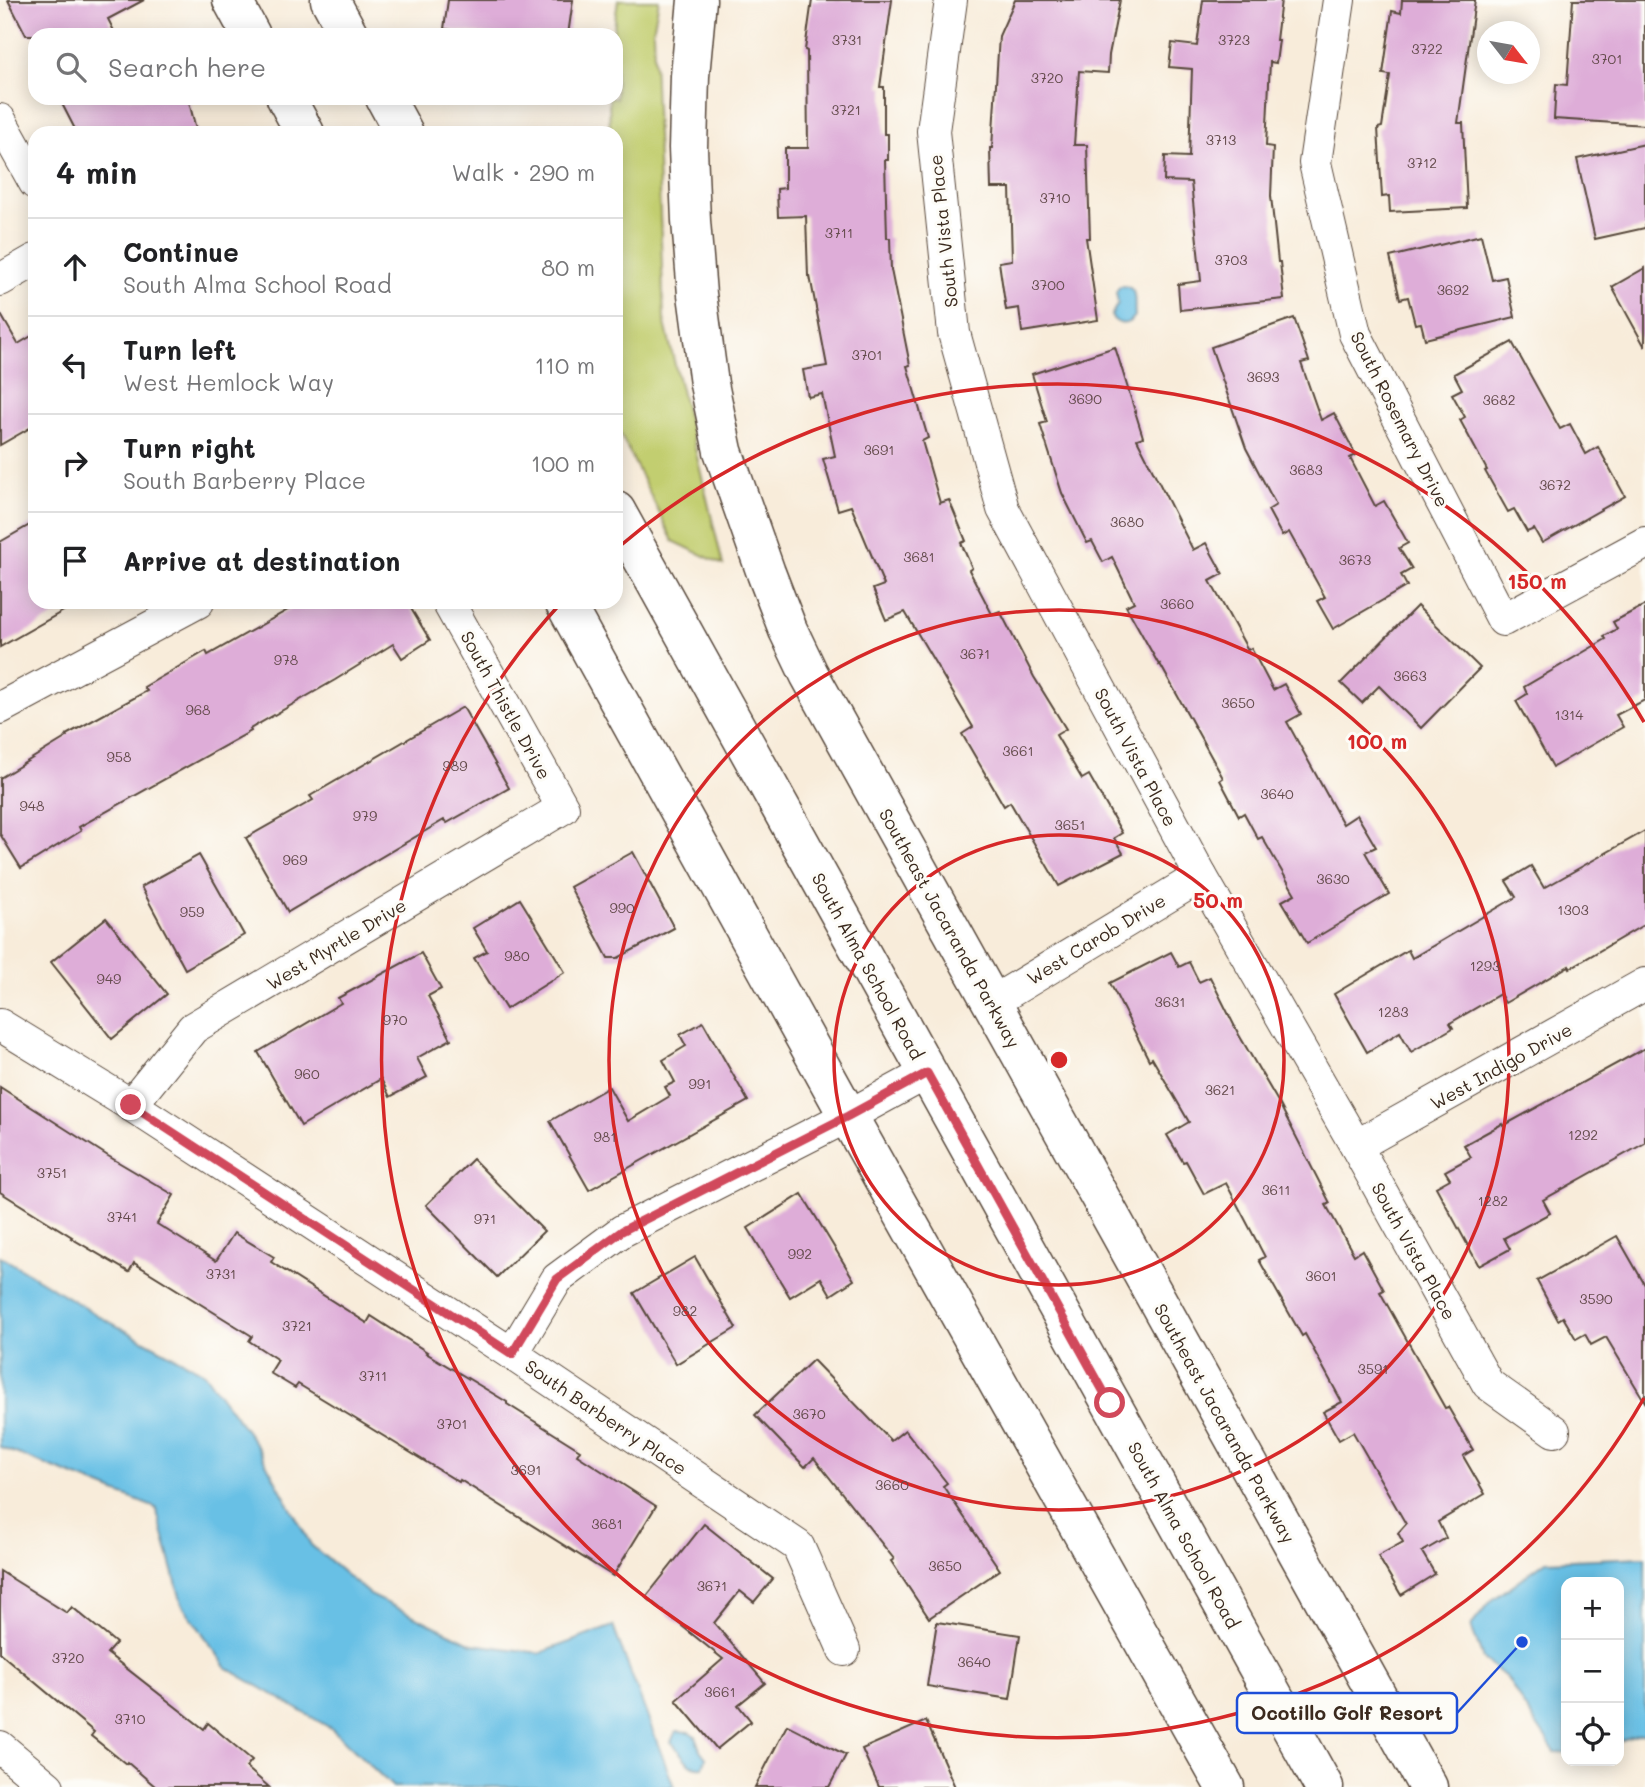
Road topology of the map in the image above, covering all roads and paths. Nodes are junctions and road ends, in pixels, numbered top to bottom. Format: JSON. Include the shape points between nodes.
{"nodes":[{"id":1,"x":232,"y":0,"type":"edge"},
{"id":2,"x":330,"y":0,"type":"edge"},
{"id":3,"x":697,"y":0,"type":"edge"},
{"id":4,"x":951,"y":0,"type":"edge"},
{"id":5,"x":1339,"y":0,"type":"edge"},
{"id":6,"x":247,"y":28,"type":"edge"},
{"id":7,"x":345,"y":28,"type":"edge"},
{"id":8,"x":290,"y":105,"type":"edge"},
{"id":9,"x":389,"y":105,"type":"edge"},
{"id":10,"x":0,"y":120,"type":"edge"},
{"id":11,"x":301,"y":126,"type":"edge"},
{"id":12,"x":400,"y":126,"type":"edge"},
{"id":13,"x":28,"y":170,"type":"edge"},
{"id":14,"x":28,"y":264,"type":"edge"},
{"id":15,"x":0,"y":280,"type":"edge"},
{"id":16,"x":623,"y":524,"type":"edge"},
{"id":17,"x":1645,"y":543,"type":"edge"},
{"id":18,"x":185,"y":609,"type":"edge"},
{"id":19,"x":452,"y":609,"type":"edge"},
{"id":20,"x":568,"y":609,"type":"edge"},
{"id":21,"x":0,"y":708,"type":"edge"},
{"id":22,"x":564,"y":808,"type":"joint"},
{"id":23,"x":1200,"y":876,"type":"junction"},
{"id":24,"x":1645,"y":984,"type":"edge"},
{"id":25,"x":991,"y":1003,"type":"junction"},
{"id":26,"x":0,"y":1025,"type":"edge"},
{"id":27,"x":927,"y":1073,"type":"junction"},
{"id":28,"x":131,"y":1105,"type":"junction"},
{"id":29,"x":848,"y":1116,"type":"junction"},
{"id":30,"x":1356,"y":1146,"type":"junction"},
{"id":31,"x":512,"y":1354,"type":"junction"},
{"id":32,"x":1554,"y":1431,"type":"dead end"},
{"id":33,"x":844,"y":1650,"type":"dead end"},
{"id":34,"x":0,"y":1747,"type":"edge"},
{"id":35,"x":48,"y":1787,"type":"edge"},
{"id":36,"x":1225,"y":1787,"type":"edge"},
{"id":37,"x":1324,"y":1787,"type":"edge"},
{"id":38,"x":1428,"y":1787,"type":"edge"}],
"edges":[{"from":1,"to":6,"type":"main road"},
{"from":2,"to":7,"type":"main road"},
{"from":3,"to":25,"type":"main road","name":"Southeast Jacaranda Parkway","via":[[688,148],[691,221],[696,294],[723,452],[788,630],[809,674]]},
{"from":4,"to":23,"type":"street","name":"South Vista Place","via":[[933,131],[954,333],[1003,509]]},
{"from":5,"to":17,"type":"street","name":"South Rosemary Drive","via":[[1315,163],[1355,334],[1503,620]]},
{"from":8,"to":11,"type":"main road"},
{"from":9,"to":12,"type":"main road"},
{"from":10,"to":13,"type":"street"},
{"from":14,"to":15,"type":"street"},
{"from":16,"to":27,"type":"main road","name":"South Alma School Road"},
{"from":18,"to":21,"type":"street"},
{"from":19,"to":22,"type":"street","name":"South Thistle Drive"},
{"from":20,"to":29,"type":"main road"},
{"from":22,"to":28,"type":"street","name":"West Myrtle Drive","via":[[193,1028]]},
{"from":23,"to":25,"type":"street","name":"West Carob Drive"},
{"from":23,"to":30,"type":"street","name":"South Vista Place"},
{"from":24,"to":30,"type":"street","name":"West Indigo Drive"},
{"from":25,"to":38,"type":"main road","name":"Southeast Jacaranda Parkway"},
{"from":26,"to":28,"type":"street","name":"South Barberry Place"},
{"from":27,"to":29,"type":"street"},
{"from":27,"to":37,"type":"main road","name":"South Alma School Road"},
{"from":28,"to":31,"type":"street","name":"South Barberry Place"},
{"from":29,"to":31,"type":"street","via":[[622,1231],[557,1279]]},
{"from":29,"to":36,"type":"main road"},
{"from":30,"to":32,"type":"street","name":"South Vista Place","via":[[1488,1384]]},
{"from":31,"to":33,"type":"street","name":"South Barberry Place","via":[[798,1546]]},
{"from":34,"to":35,"type":"street"}]}
